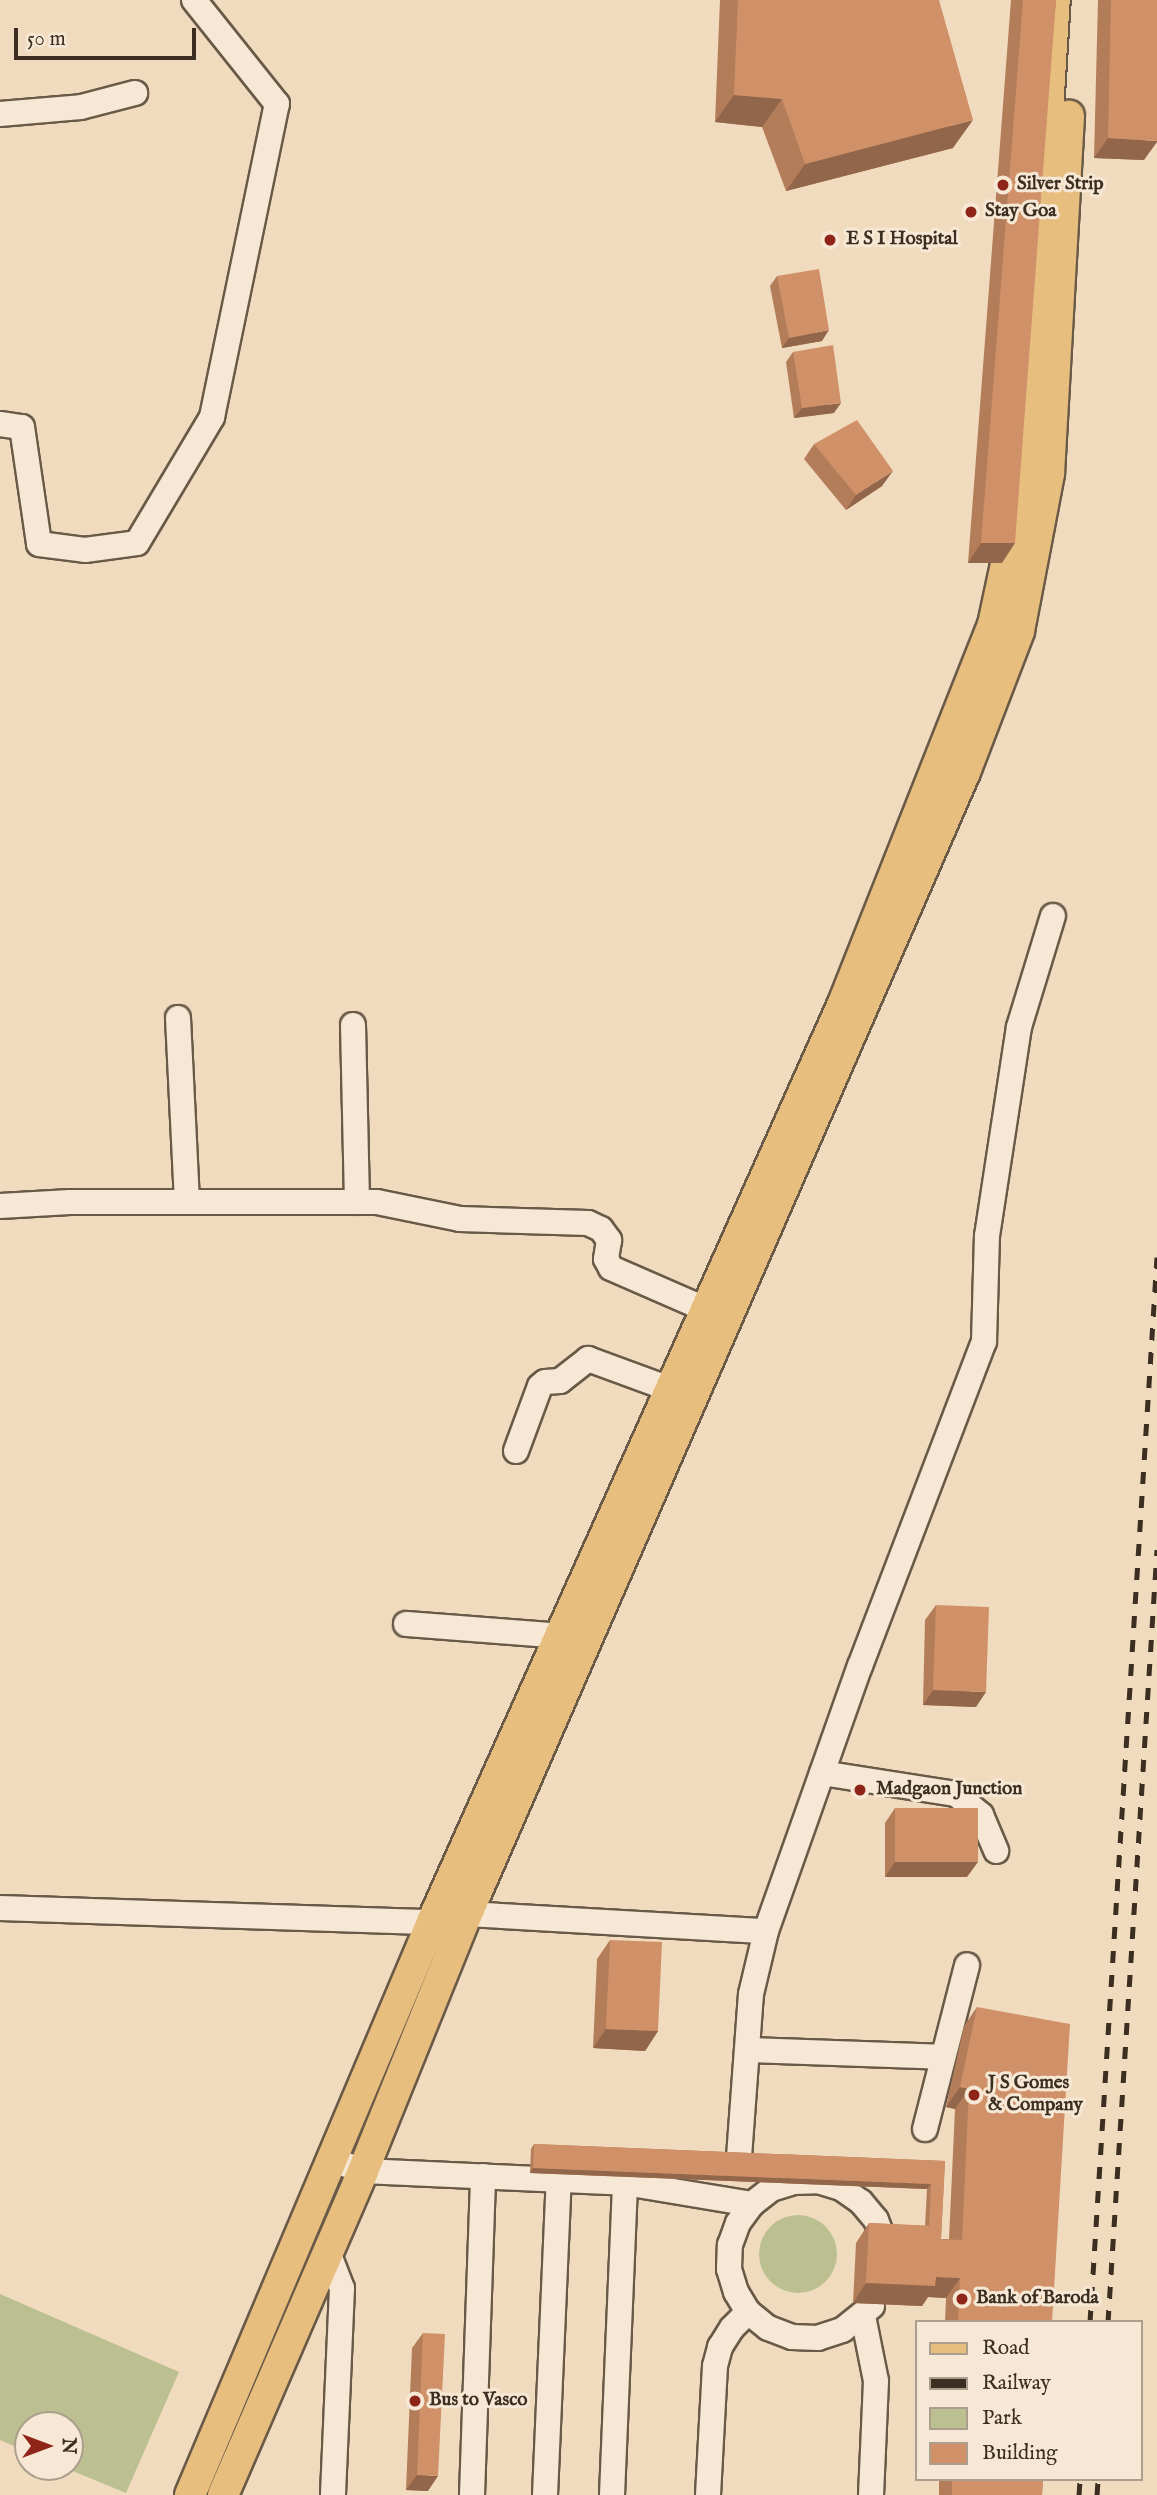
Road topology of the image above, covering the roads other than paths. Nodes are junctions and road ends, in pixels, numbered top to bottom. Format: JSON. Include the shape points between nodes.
{"nodes":[{"id":1,"x":194,"y":0,"type":"edge"},
{"id":2,"x":1055,"y":0,"type":"edge"},
{"id":3,"x":1075,"y":0,"type":"edge"},
{"id":4,"x":135,"y":93,"type":"dead end"},
{"id":5,"x":0,"y":114,"type":"edge"},
{"id":6,"x":0,"y":424,"type":"edge"},
{"id":7,"x":1054,"y":916,"type":"dead end"},
{"id":8,"x":178,"y":1018,"type":"dead end"},
{"id":9,"x":353,"y":1026,"type":"dead end"},
{"id":10,"x":187,"y":1201,"type":"junction"},
{"id":11,"x":357,"y":1202,"type":"junction"},
{"id":12,"x":0,"y":1206,"type":"edge"},
{"id":13,"x":705,"y":1309,"type":"junction"},
{"id":14,"x":670,"y":1389,"type":"junction"},
{"id":15,"x":516,"y":1451,"type":"dead end"},
{"id":16,"x":406,"y":1624,"type":"dead end"},
{"id":17,"x":561,"y":1636,"type":"junction"},
{"id":18,"x":822,"y":1773,"type":"junction"},
{"id":19,"x":499,"y":1807,"type":"junction"},
{"id":20,"x":996,"y":1851,"type":"dead end"},
{"id":21,"x":0,"y":1908,"type":"edge"},
{"id":22,"x":467,"y":1914,"type":"junction"},
{"id":23,"x":432,"y":1922,"type":"junction"},
{"id":24,"x":766,"y":1930,"type":"junction"},
{"id":25,"x":967,"y":1965,"type":"dead end"},
{"id":26,"x":747,"y":2050,"type":"junction"},
{"id":27,"x":943,"y":2057,"type":"junction"},
{"id":28,"x":925,"y":2129,"type":"dead end"},
{"id":29,"x":333,"y":2160,"type":"junction"},
{"id":30,"x":363,"y":2171,"type":"junction"},
{"id":31,"x":483,"y":2176,"type":"junction"},
{"id":32,"x":559,"y":2180,"type":"junction"},
{"id":33,"x":625,"y":2183,"type":"junction"},
{"id":34,"x":751,"y":2204,"type":"junction"},
{"id":35,"x":884,"y":2241,"type":"edge"},
{"id":36,"x":328,"y":2252,"type":"junction"},
{"id":37,"x":748,"y":2312,"type":"junction"},
{"id":38,"x":190,"y":2495,"type":"edge"},
{"id":39,"x":223,"y":2495,"type":"edge"},
{"id":40,"x":333,"y":2495,"type":"edge"},
{"id":41,"x":472,"y":2495,"type":"edge"},
{"id":42,"x":545,"y":2495,"type":"edge"},
{"id":43,"x":611,"y":2495,"type":"edge"},
{"id":44,"x":708,"y":2495,"type":"edge"},
{"id":45,"x":872,"y":2495,"type":"edge"}],
"edges":[{"from":1,"to":6,"type":"street","via":[[277,104],[212,417],[137,542],[85,550],[39,544],[22,427]]},
{"from":2,"to":13,"type":"main road","via":[[1026,470],[993,625],[842,1006]]},
{"from":3,"to":19,"type":"main road","via":[[1049,474],[1019,631],[965,772],[860,1017]]},
{"from":4,"to":5,"type":"street","via":[[81,107]]},
{"from":7,"to":18,"type":"street","via":[[1019,1027],[987,1236],[984,1342]]},
{"from":8,"to":10,"type":"street"},
{"from":9,"to":11,"type":"street"},
{"from":10,"to":11,"type":"street"},
{"from":10,"to":12,"type":"street"},
{"from":11,"to":13,"type":"street","via":[[460,1219],[588,1223],[601,1229],[609,1240],[606,1259],[611,1268]]},
{"from":13,"to":14,"type":"main road"},
{"from":14,"to":15,"type":"street","via":[[593,1360],[583,1361],[560,1381],[540,1386]]},
{"from":14,"to":17,"type":"main road"},
{"from":16,"to":17,"type":"street"},
{"from":17,"to":19,"type":"main road"},
{"from":18,"to":20,"type":"street","via":[[956,1794],[981,1815]]},
{"from":18,"to":24,"type":"street"},
{"from":19,"to":22,"type":"main road"},
{"from":19,"to":23,"type":"main road"},
{"from":21,"to":23,"type":"street"},
{"from":22,"to":23,"type":"street"},
{"from":22,"to":24,"type":"street"},
{"from":22,"to":30,"type":"main road"},
{"from":23,"to":29,"type":"main road"},
{"from":24,"to":26,"type":"street","via":[[751,1994]]},
{"from":25,"to":27,"type":"street"},
{"from":26,"to":27,"type":"street"},
{"from":26,"to":34,"type":"street","via":[[738,2169]]},
{"from":27,"to":28,"type":"street"},
{"from":29,"to":30,"type":"street"},
{"from":29,"to":38,"type":"main road"},
{"from":30,"to":31,"type":"street"},
{"from":30,"to":36,"type":"main road"},
{"from":31,"to":32,"type":"street"},
{"from":31,"to":41,"type":"street"},
{"from":32,"to":33,"type":"street"},
{"from":32,"to":42,"type":"street"},
{"from":33,"to":34,"type":"street"},
{"from":33,"to":43,"type":"street"},
{"from":34,"to":35,"type":"street","via":[[771,2189],[818,2181],[841,2188],[861,2202]]},
{"from":34,"to":37,"type":"street","via":[[730,2245],[729,2269]]},
{"from":36,"to":39,"type":"main road"},
{"from":36,"to":40,"type":"street","via":[[342,2288]]},
{"from":37,"to":44,"type":"street","via":[[720,2347],[715,2366]]},
{"from":37,"to":45,"type":"street","via":[[780,2333],[818,2338],[842,2330],[867,2311],[876,2381]]}]}
